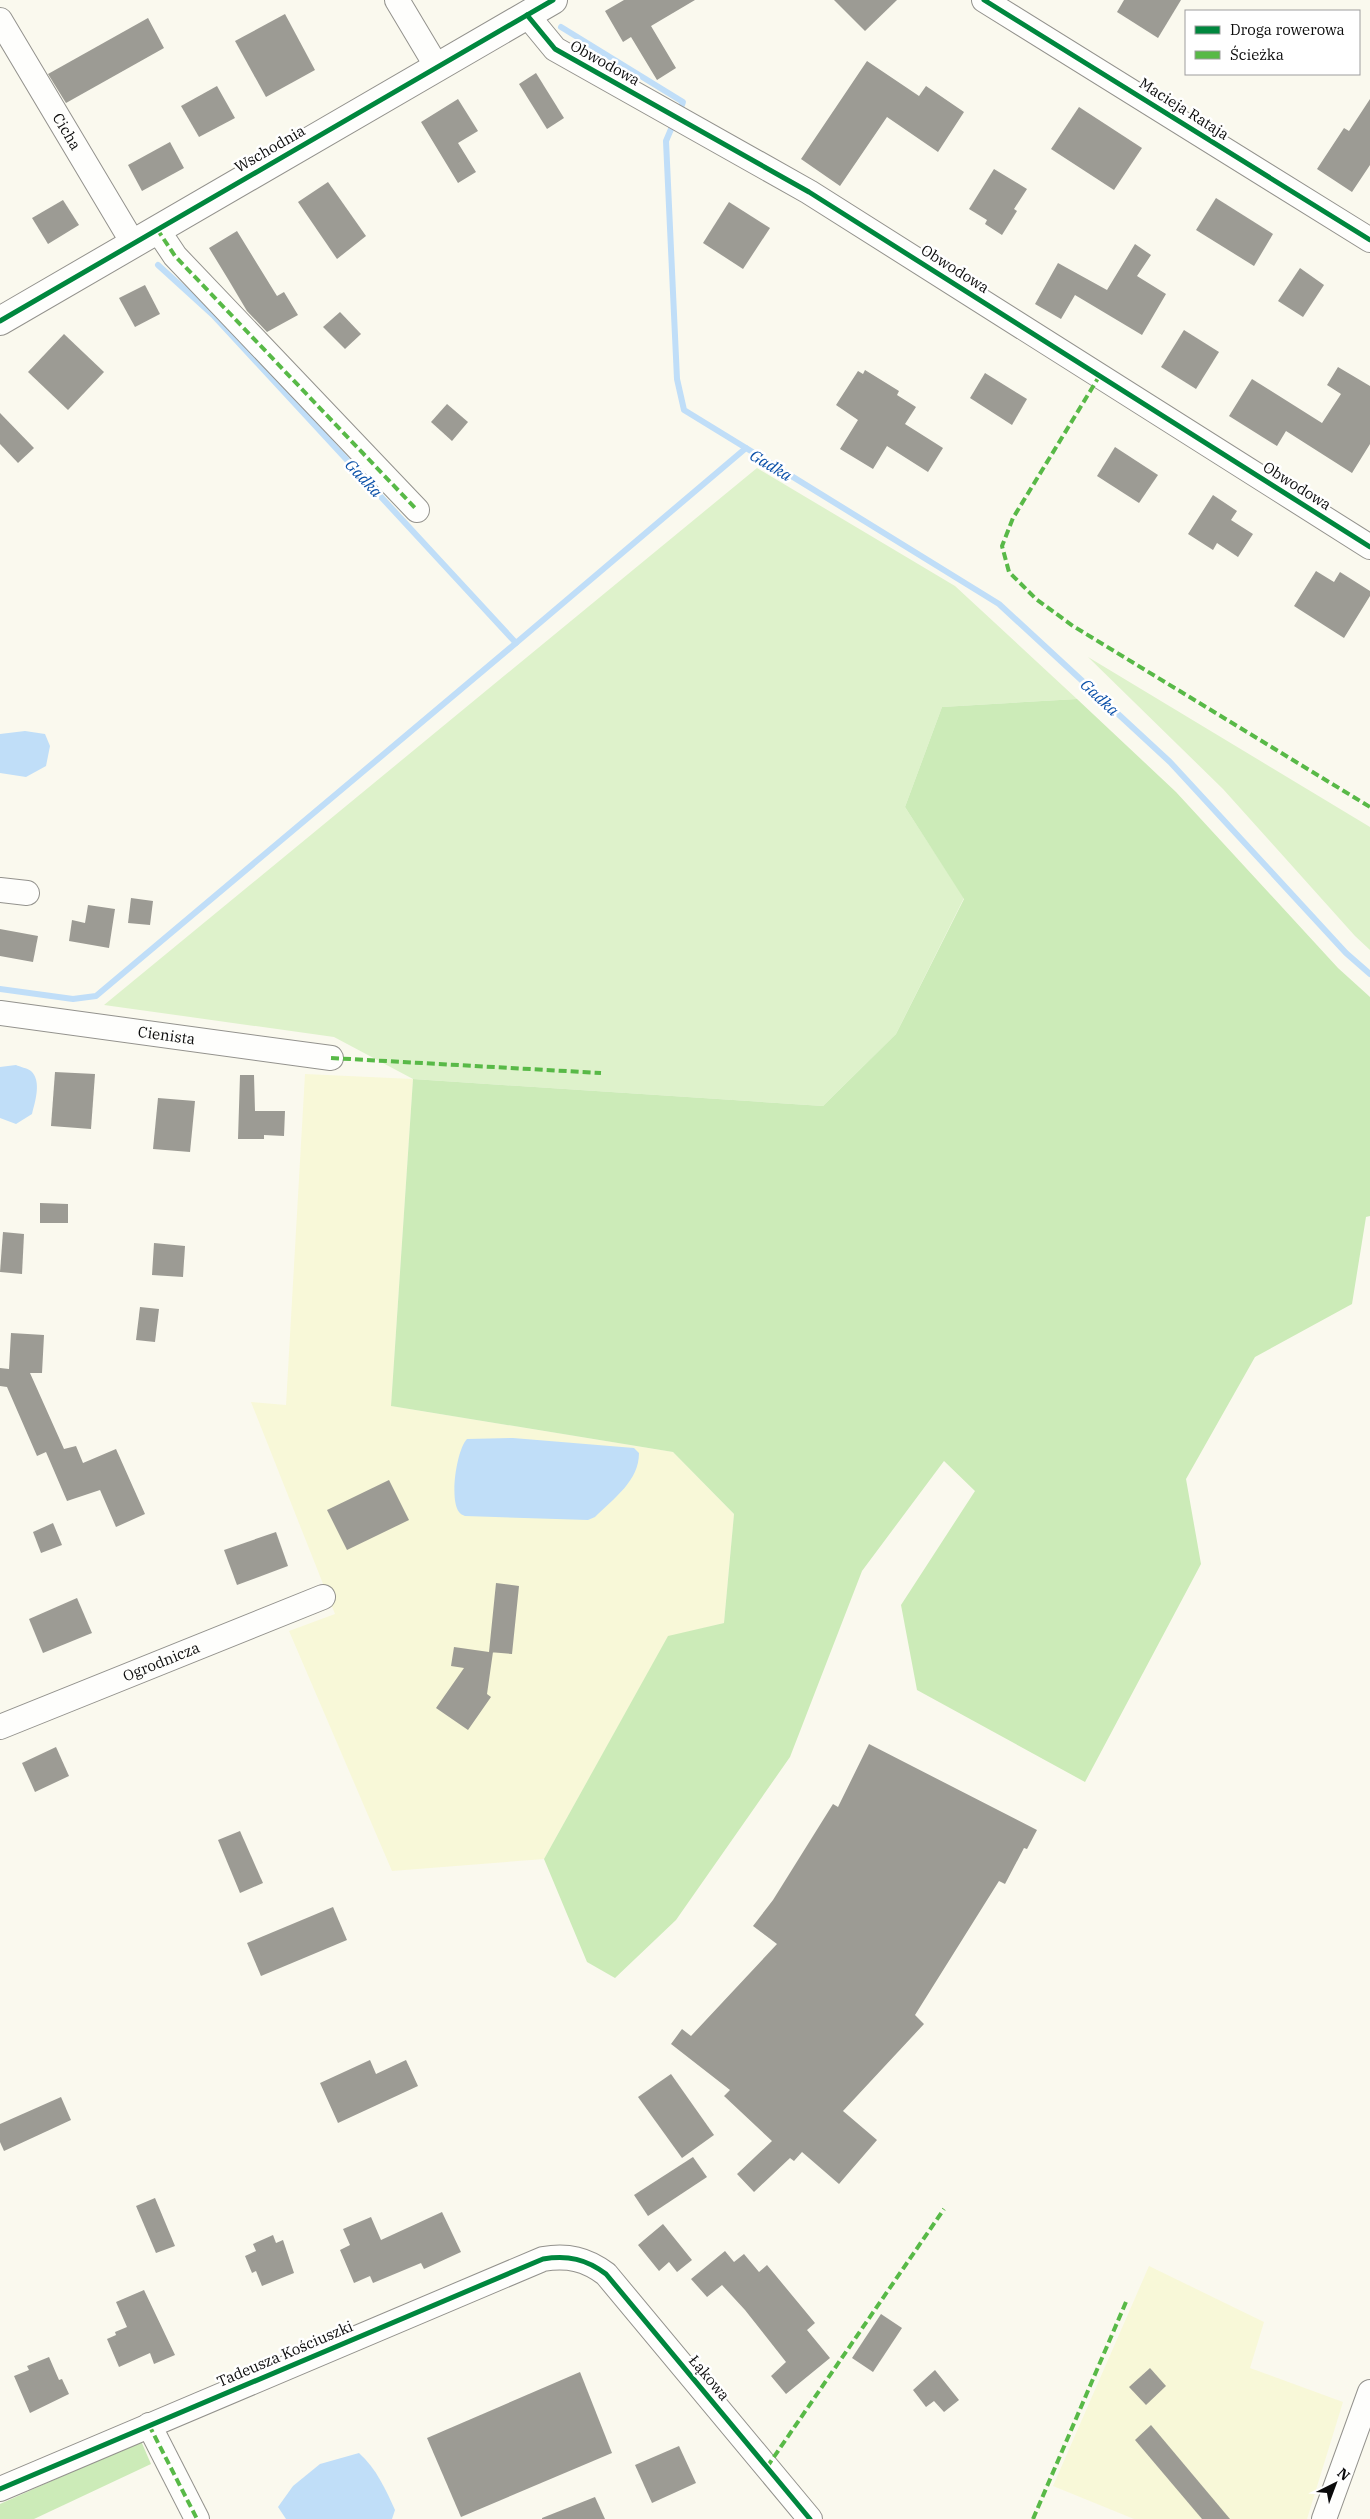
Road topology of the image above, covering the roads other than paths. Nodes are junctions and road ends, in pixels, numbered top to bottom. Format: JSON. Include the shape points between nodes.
{"nodes":[{"id":1,"x":398,"y":0,"type":"edge"},
{"id":2,"x":553,"y":0,"type":"edge"},
{"id":3,"x":984,"y":0,"type":"edge"},
{"id":4,"x":528,"y":15,"type":"junction"},
{"id":5,"x":0,"y":20,"type":"edge"},
{"id":6,"x":436,"y":67,"type":"junction"},
{"id":7,"x":158,"y":229,"type":"junction"},
{"id":8,"x":1370,"y":240,"type":"edge"},
{"id":9,"x":133,"y":243,"type":"junction"},
{"id":10,"x":0,"y":321,"type":"edge"},
{"id":11,"x":417,"y":510,"type":"dead end"},
{"id":12,"x":1370,"y":547,"type":"edge"},
{"id":13,"x":0,"y":890,"type":"edge"},
{"id":14,"x":26,"y":893,"type":"dead end"},
{"id":15,"x":0,"y":1013,"type":"edge"},
{"id":16,"x":331,"y":1058,"type":"dead end"},
{"id":17,"x":323,"y":1597,"type":"dead end"},
{"id":18,"x":0,"y":1727,"type":"edge"},
{"id":19,"x":583,"y":2260,"type":"joint"},
{"id":20,"x":1370,"y":2392,"type":"edge"},
{"id":21,"x":150,"y":2426,"type":"junction"},
{"id":22,"x":0,"y":2488,"type":"edge"},
{"id":23,"x":197,"y":2519,"type":"edge"},
{"id":24,"x":810,"y":2519,"type":"edge"},
{"id":25,"x":1324,"y":2519,"type":"edge"}],
"edges":[{"from":1,"to":6,"type":"street"},
{"from":2,"to":4,"type":"street","name":"Wschodnia"},
{"from":3,"to":8,"type":"street","name":"Macieja Rataja"},
{"from":4,"to":6,"type":"street","name":"Wschodnia"},
{"from":4,"to":12,"type":"street","name":"Obwodowa","via":[[555,49],[809,192]]},
{"from":5,"to":9,"type":"street","name":"Cicha"},
{"from":6,"to":7,"type":"street","name":"Wschodnia"},
{"from":7,"to":9,"type":"street","name":"Wschodnia"},
{"from":7,"to":11,"type":"street","via":[[175,256]]},
{"from":9,"to":10,"type":"street","name":"Wschodnia"},
{"from":13,"to":14,"type":"street"},
{"from":15,"to":16,"type":"street","name":"Cienista"},
{"from":17,"to":18,"type":"street","name":"Ogrodnicza"},
{"from":19,"to":21,"type":"street","name":"Tadeusza Kościuszki","via":[[543,2259]]},
{"from":19,"to":24,"type":"street","name":"Łąkowa","via":[[606,2274]]},
{"from":20,"to":25,"type":"street"},
{"from":21,"to":22,"type":"street","name":"Tadeusza Kościuszki"},
{"from":21,"to":23,"type":"street"}]}
